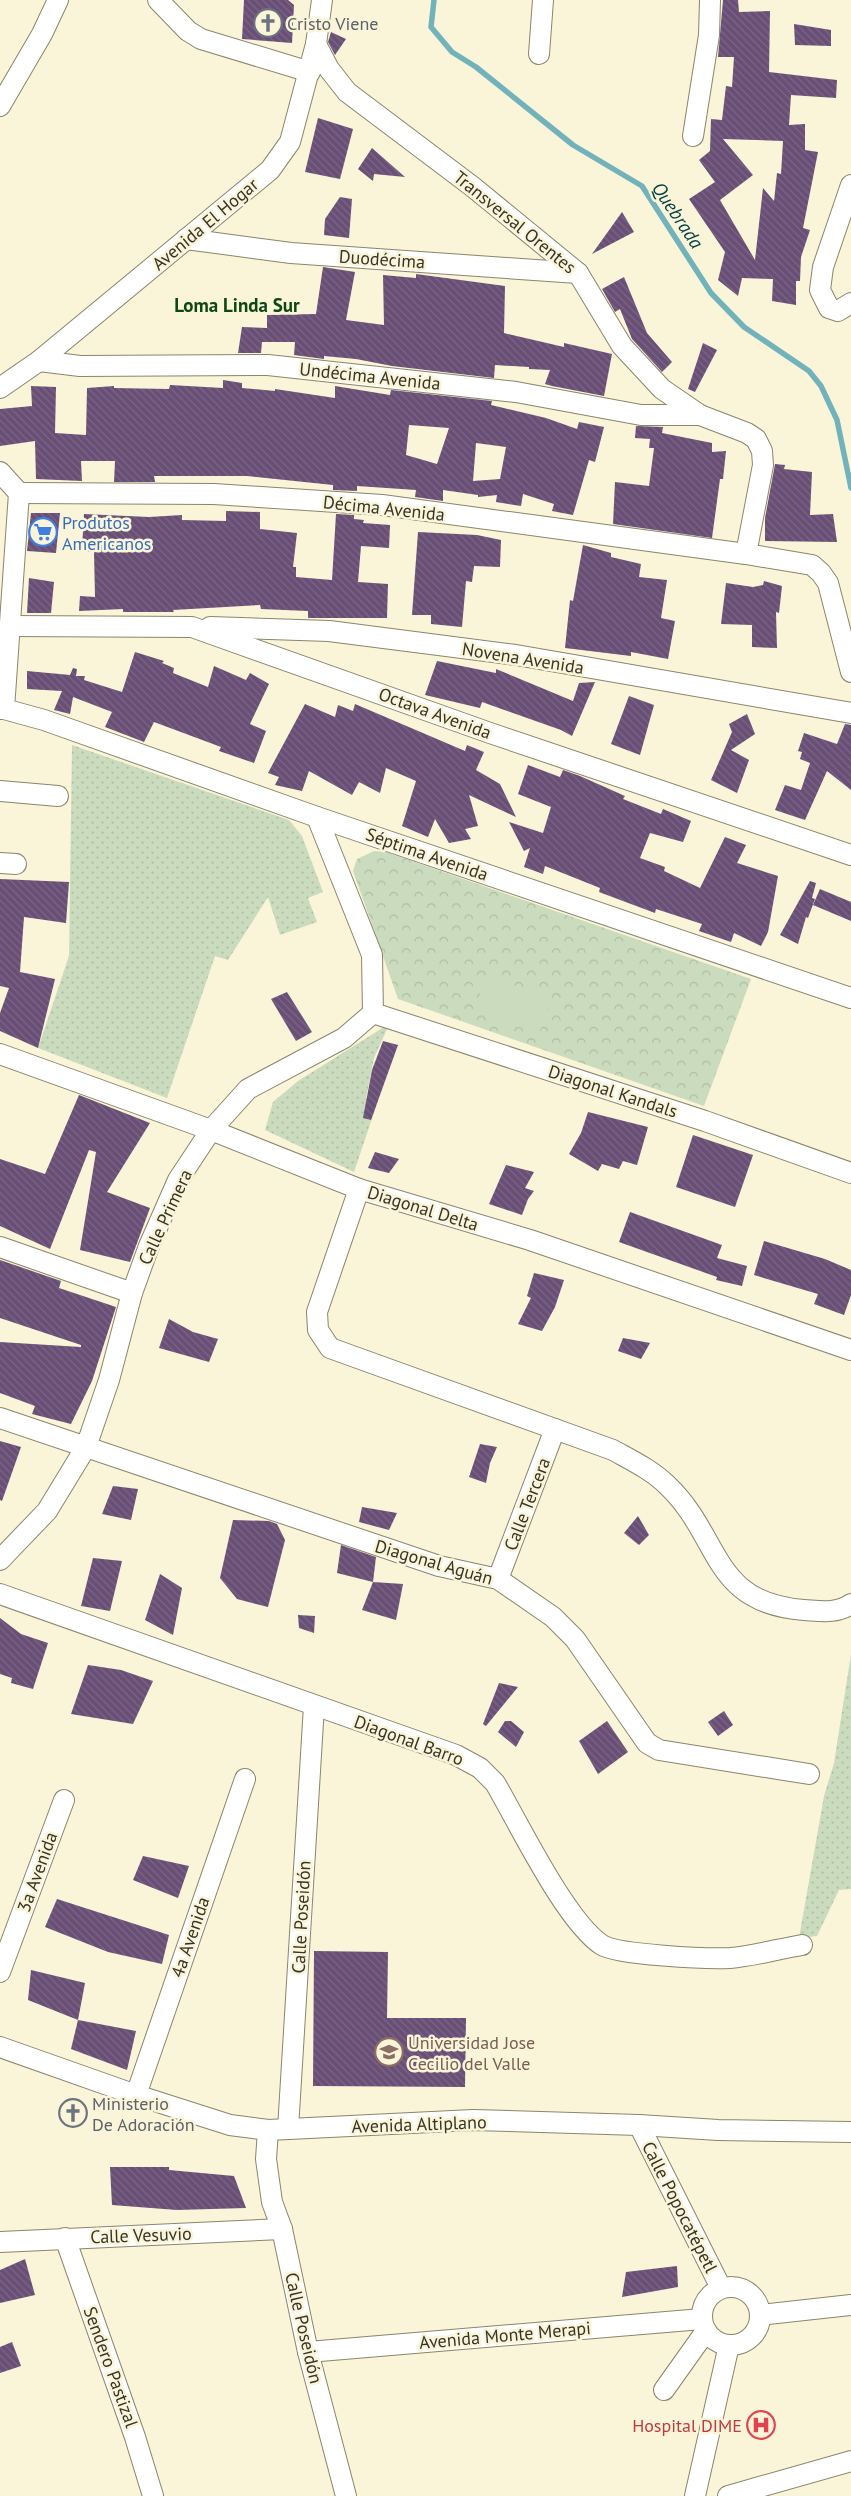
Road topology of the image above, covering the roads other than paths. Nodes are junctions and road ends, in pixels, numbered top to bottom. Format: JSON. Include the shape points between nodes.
{"nodes":[{"id":1,"x":58,"y":0,"type":"edge"},
{"id":2,"x":158,"y":0,"type":"edge"},
{"id":3,"x":543,"y":0,"type":"edge"},
{"id":4,"x":710,"y":0,"type":"edge"},
{"id":5,"x":323,"y":1,"type":"edge"},
{"id":6,"x":316,"y":44,"type":"junction"},
{"id":7,"x":538,"y":54,"type":"dead end"},
{"id":8,"x":307,"y":81,"type":"junction"},
{"id":9,"x":347,"y":92,"type":"junction"},
{"id":10,"x":0,"y":106,"type":"edge"},
{"id":11,"x":694,"y":136,"type":"dead end"},
{"id":12,"x":851,"y":185,"type":"edge"},
{"id":13,"x":186,"y":239,"type":"junction"},
{"id":14,"x":578,"y":273,"type":"junction"},
{"id":15,"x":851,"y":303,"type":"edge"},
{"id":16,"x":39,"y":360,"type":"junction"},
{"id":17,"x":0,"y":388,"type":"edge"},
{"id":18,"x":700,"y":415,"type":"junction"},
{"id":19,"x":0,"y":472,"type":"edge"},
{"id":20,"x":19,"y":493,"type":"junction"},
{"id":21,"x":746,"y":554,"type":"junction"},
{"id":22,"x":10,"y":626,"type":"junction"},
{"id":23,"x":192,"y":627,"type":"junction"},
{"id":24,"x":851,"y":672,"type":"edge"},
{"id":25,"x":2,"y":709,"type":"edge"},
{"id":26,"x":851,"y":713,"type":"edge"},
{"id":27,"x":0,"y":791,"type":"edge"},
{"id":28,"x":58,"y":796,"type":"dead end"},
{"id":29,"x":317,"y":817,"type":"junction"},
{"id":30,"x":851,"y":855,"type":"edge"},
{"id":31,"x":851,"y":998,"type":"edge"},
{"id":32,"x":373,"y":1014,"type":"junction"},
{"id":33,"x":0,"y":1054,"type":"edge"},
{"id":34,"x":211,"y":1130,"type":"junction"},
{"id":35,"x":851,"y":1174,"type":"edge"},
{"id":36,"x":358,"y":1189,"type":"junction"},
{"id":37,"x":0,"y":1247,"type":"edge"},
{"id":38,"x":132,"y":1293,"type":"junction"},
{"id":39,"x":851,"y":1350,"type":"edge"},
{"id":40,"x":0,"y":1418,"type":"edge"},
{"id":41,"x":556,"y":1429,"type":"junction"},
{"id":42,"x":86,"y":1448,"type":"junction"},
{"id":43,"x":0,"y":1560,"type":"edge"},
{"id":44,"x":498,"y":1579,"type":"junction"},
{"id":45,"x":0,"y":1594,"type":"edge"},
{"id":46,"x":851,"y":1604,"type":"edge"},
{"id":47,"x":314,"y":1706,"type":"junction"},
{"id":48,"x":810,"y":1774,"type":"dead end"},
{"id":49,"x":245,"y":1779,"type":"dead end"},
{"id":50,"x":64,"y":1800,"type":"dead end"},
{"id":51,"x":802,"y":1945,"type":"dead end"},
{"id":52,"x":0,"y":1972,"type":"edge"},
{"id":53,"x":0,"y":2047,"type":"edge"},
{"id":54,"x":136,"y":2095,"type":"junction"},
{"id":55,"x":639,"y":2125,"type":"junction"},
{"id":56,"x":278,"y":2130,"type":"junction"},
{"id":57,"x":851,"y":2132,"type":"edge"},
{"id":58,"x":282,"y":2229,"type":"junction"},
{"id":59,"x":65,"y":2238,"type":"junction"},
{"id":60,"x":0,"y":2242,"type":"edge"},
{"id":61,"x":721,"y":2288,"type":"junction"},
{"id":62,"x":851,"y":2305,"type":"edge"},
{"id":63,"x":760,"y":2315,"type":"junction"},
{"id":64,"x":704,"y":2325,"type":"junction"},
{"id":65,"x":729,"y":2345,"type":"junction"},
{"id":66,"x":308,"y":2352,"type":"junction"},
{"id":67,"x":664,"y":2390,"type":"dead end"},
{"id":68,"x":851,"y":2461,"type":"edge"},
{"id":69,"x":153,"y":2496,"type":"edge"},
{"id":70,"x":346,"y":2496,"type":"edge"},
{"id":71,"x":695,"y":2496,"type":"edge"},
{"id":72,"x":728,"y":2496,"type":"edge"}],
"edges":[{"from":1,"to":10,"type":"street"},
{"from":2,"to":8,"type":"street","name":"Transversal Orentes","via":[[188,31],[201,39]]},
{"from":3,"to":7,"type":"street"},
{"from":4,"to":11,"type":"street","via":[[709,35]]},
{"from":5,"to":6,"type":"street","name":"Avenida El Hogar"},
{"from":6,"to":8,"type":"street","name":"Avenida El Hogar"},
{"from":6,"to":9,"type":"street","name":"Transversal Orentes","via":[[329,69]]},
{"from":8,"to":9,"type":"street","name":"Transversal Orentes"},
{"from":8,"to":13,"type":"street","name":"Avenida El Hogar","via":[[290,142],[270,170]]},
{"from":9,"to":14,"type":"street","name":"Transversal Orentes","via":[[473,187]]},
{"from":12,"to":15,"type":"street","via":[[823,267],[820,290],[829,308],[838,311]]},
{"from":13,"to":14,"type":"street","name":"Duodécima","via":[[291,253]]},
{"from":13,"to":16,"type":"street","name":"Avenida El Hogar"},
{"from":14,"to":18,"type":"street","name":"Transversal Orentes","via":[[622,346],[641,369],[662,389]]},
{"from":16,"to":17,"type":"street","name":"Avenida El Hogar"},
{"from":16,"to":18,"type":"street","name":"Undécima Avenida","via":[[80,366],[268,365],[516,392],[641,414]]},
{"from":18,"to":21,"type":"street","name":"Transversal Orentes","via":[[747,433],[762,451],[763,465]]},
{"from":19,"to":20,"type":"street"},
{"from":20,"to":21,"type":"street","name":"Décima Avenida","via":[[214,494],[382,505]]},
{"from":20,"to":22,"type":"street"},
{"from":21,"to":24,"type":"street","via":[[812,565],[821,573],[828,584]]},
{"from":22,"to":23,"type":"street","name":"Octava Avenida"},
{"from":22,"to":25,"type":"street"},
{"from":23,"to":26,"type":"street","name":"Novena Avenida","via":[[349,633],[516,655]]},
{"from":23,"to":30,"type":"street","name":"Octava Avenida","via":[[499,736]]},
{"from":25,"to":29,"type":"street","name":"Séptima Avenida","via":[[44,720]]},
{"from":27,"to":28,"type":"street"},
{"from":29,"to":31,"type":"street","name":"Séptima Avenida"},
{"from":29,"to":32,"type":"street","via":[[372,954]]},
{"from":32,"to":34,"type":"street","name":"Calle Primera","via":[[344,1038],[248,1089]]},
{"from":32,"to":35,"type":"street","name":"Diagonal Kandals","via":[[705,1122]]},
{"from":33,"to":34,"type":"street","name":"Diagonal Delta"},
{"from":34,"to":36,"type":"street","name":"Diagonal Delta"},
{"from":34,"to":38,"type":"street","name":"Calle Primera","via":[[178,1180]]},
{"from":36,"to":39,"type":"street","name":"Diagonal Delta","via":[[530,1240]]},
{"from":36,"to":41,"type":"street","via":[[317,1312],[318,1330],[330,1348]]},
{"from":37,"to":38,"type":"street"},
{"from":38,"to":42,"type":"street","name":"Calle Primera","via":[[109,1380]]},
{"from":40,"to":42,"type":"street","name":"Diagonal Aguán"},
{"from":41,"to":44,"type":"street","name":"Calle Tercera"},
{"from":41,"to":46,"type":"street","via":[[613,1450],[646,1468],[667,1485],[697,1524],[721,1566],[738,1586],[758,1601],[826,1612],[840,1611]]},
{"from":42,"to":43,"type":"street","name":"Calle Primera","via":[[47,1511]]},
{"from":42,"to":44,"type":"street","name":"Diagonal Aguán","via":[[439,1566]]},
{"from":44,"to":48,"type":"street","name":"Diagonal Aguán","via":[[553,1617],[575,1639],[647,1743],[659,1750]]},
{"from":45,"to":47,"type":"street","name":"Diagonal Barro"},
{"from":47,"to":51,"type":"street","name":"Diagonal Barro","via":[[456,1755],[480,1768],[495,1783],[566,1902],[586,1931],[602,1945],[624,1953],[730,1958]]},
{"from":47,"to":56,"type":"street","name":"Calle Poseidón"},
{"from":49,"to":54,"type":"street","name":"4a Avenida"},
{"from":50,"to":52,"type":"street","name":"3a Avenida"},
{"from":53,"to":54,"type":"street","name":"Avenida Altiplano"},
{"from":54,"to":56,"type":"street","name":"Avenida Altiplano","via":[[230,2125]]},
{"from":55,"to":56,"type":"street","name":"Avenida Altiplano","via":[[473,2120]]},
{"from":55,"to":57,"type":"street","name":"Avenida Altiplano"},
{"from":55,"to":61,"type":"street","name":"Calle Popocatépetl"},
{"from":56,"to":58,"type":"street","name":"Calle Poseidón","via":[[266,2158],[272,2202]]},
{"from":58,"to":59,"type":"street","name":"Calle Vesuvio"},
{"from":58,"to":66,"type":"street","name":"Calle Poseidón"},
{"from":59,"to":60,"type":"street","name":"Calle Vesuvio"},
{"from":59,"to":69,"type":"street","name":"Sendero Pastizal"},
{"from":61,"to":63,"type":"street","via":[[743,2288],[758,2304]]},
{"from":61,"to":64,"type":"street","via":[[706,2300],[702,2309]]},
{"from":62,"to":63,"type":"street"},
{"from":63,"to":65,"type":"street","via":[[755,2334],[738,2344]]},
{"from":64,"to":65,"type":"street","via":[[716,2341]]},
{"from":64,"to":66,"type":"street","name":"Avenida Monte Merapi"},
{"from":64,"to":67,"type":"street"},
{"from":65,"to":71,"type":"street"},
{"from":66,"to":70,"type":"street","name":"Calle Poseidón"},
{"from":68,"to":72,"type":"street"}]}
